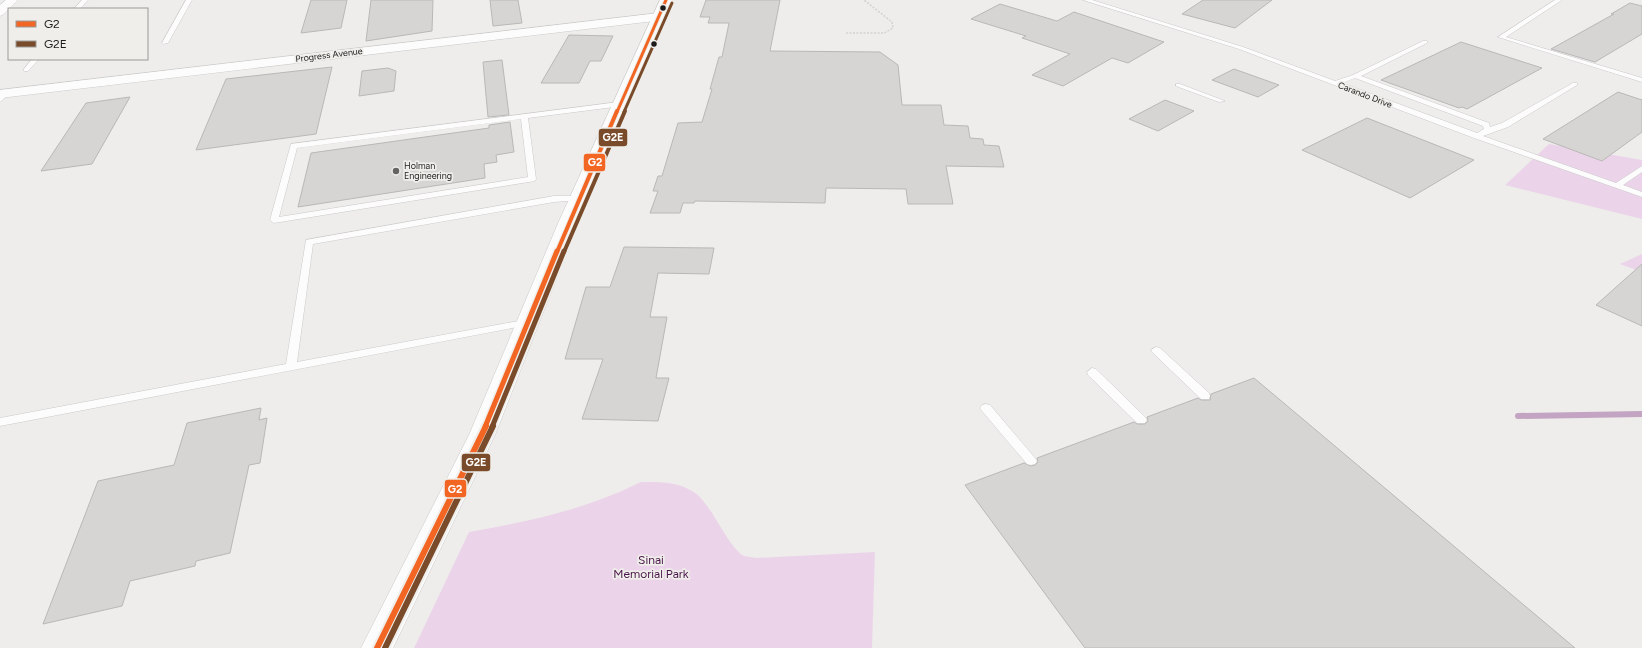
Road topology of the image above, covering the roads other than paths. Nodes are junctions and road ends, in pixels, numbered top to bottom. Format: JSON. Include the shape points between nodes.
{"nodes":[{"id":1,"x":12,"y":0,"type":"edge"},
{"id":2,"x":85,"y":0,"type":"edge"},
{"id":3,"x":189,"y":0,"type":"edge"},
{"id":4,"x":1086,"y":0,"type":"edge"},
{"id":5,"x":1560,"y":0,"type":"edge"},
{"id":6,"x":79,"y":8,"type":"edge"},
{"id":7,"x":662,"y":8,"type":"edge"},
{"id":8,"x":0,"y":12,"type":"edge"},
{"id":9,"x":1425,"y":42,"type":"dead end"},
{"id":10,"x":165,"y":43,"type":"dead end"},
{"id":11,"x":35,"y":60,"type":"edge"},
{"id":12,"x":26,"y":70,"type":"dead end"},
{"id":13,"x":1355,"y":76,"type":"junction"},
{"id":14,"x":1642,"y":80,"type":"edge"},
{"id":15,"x":1178,"y":84,"type":"dead end"},
{"id":16,"x":1336,"y":84,"type":"junction"},
{"id":17,"x":1575,"y":84,"type":"dead end"},
{"id":18,"x":2,"y":96,"type":"edge"},
{"id":19,"x":1221,"y":101,"type":"dead end"},
{"id":20,"x":619,"y":104,"type":"junction"},
{"id":21,"x":524,"y":116,"type":"junction"},
{"id":22,"x":1488,"y":130,"type":"junction"},
{"id":23,"x":1477,"y":136,"type":"junction"},
{"id":24,"x":1642,"y":168,"type":"edge"},
{"id":25,"x":1617,"y":186,"type":"junction"},
{"id":26,"x":1642,"y":195,"type":"edge"},
{"id":27,"x":580,"y":198,"type":"junction"},
{"id":28,"x":529,"y":322,"type":"junction"},
{"id":29,"x":1156,"y":350,"type":"dead end"},
{"id":30,"x":291,"y":367,"type":"junction"},
{"id":31,"x":1092,"y":372,"type":"dead end"},
{"id":32,"x":1205,"y":396,"type":"dead end"},
{"id":33,"x":986,"y":408,"type":"dead end"},
{"id":34,"x":1141,"y":420,"type":"dead end"},
{"id":35,"x":0,"y":422,"type":"edge"},
{"id":36,"x":1030,"y":461,"type":"dead end"},
{"id":37,"x":377,"y":648,"type":"edge"}],
"edges":[{"from":1,"to":8,"type":"street"},
{"from":2,"to":6,"type":"lane"},
{"from":3,"to":10,"type":"lane"},
{"from":4,"to":16,"type":"lane","name":"Carando Drive","via":[[1241,48]]},
{"from":5,"to":14,"type":"lane","via":[[1501,38]]},
{"from":7,"to":18,"type":"street","name":"Progress Avenue"},
{"from":7,"to":20,"type":"main road"},
{"from":9,"to":13,"type":"lane"},
{"from":11,"to":12,"type":"lane"},
{"from":13,"to":16,"type":"lane"},
{"from":13,"to":22,"type":"lane","via":[[1486,125]]},
{"from":15,"to":19,"type":"lane"},
{"from":16,"to":23,"type":"lane","name":"Carando Drive"},
{"from":17,"to":22,"type":"lane","via":[[1505,125]]},
{"from":20,"to":21,"type":"lane"},
{"from":20,"to":27,"type":"main road"},
{"from":21,"to":21,"type":"lane","via":[[294,146],[274,220],[532,179]]},
{"from":22,"to":23,"type":"lane"},
{"from":23,"to":25,"type":"lane","name":"Carando Drive"},
{"from":24,"to":25,"type":"lane"},
{"from":25,"to":26,"type":"lane","name":"Carando Drive"},
{"from":27,"to":28,"type":"main road"},
{"from":27,"to":30,"type":"lane","via":[[554,199],[309,242]]},
{"from":28,"to":30,"type":"lane"},
{"from":28,"to":37,"type":"main road","via":[[482,435]]},
{"from":29,"to":32,"type":"lane"},
{"from":30,"to":35,"type":"lane"},
{"from":31,"to":34,"type":"lane"},
{"from":33,"to":36,"type":"lane"}]}
